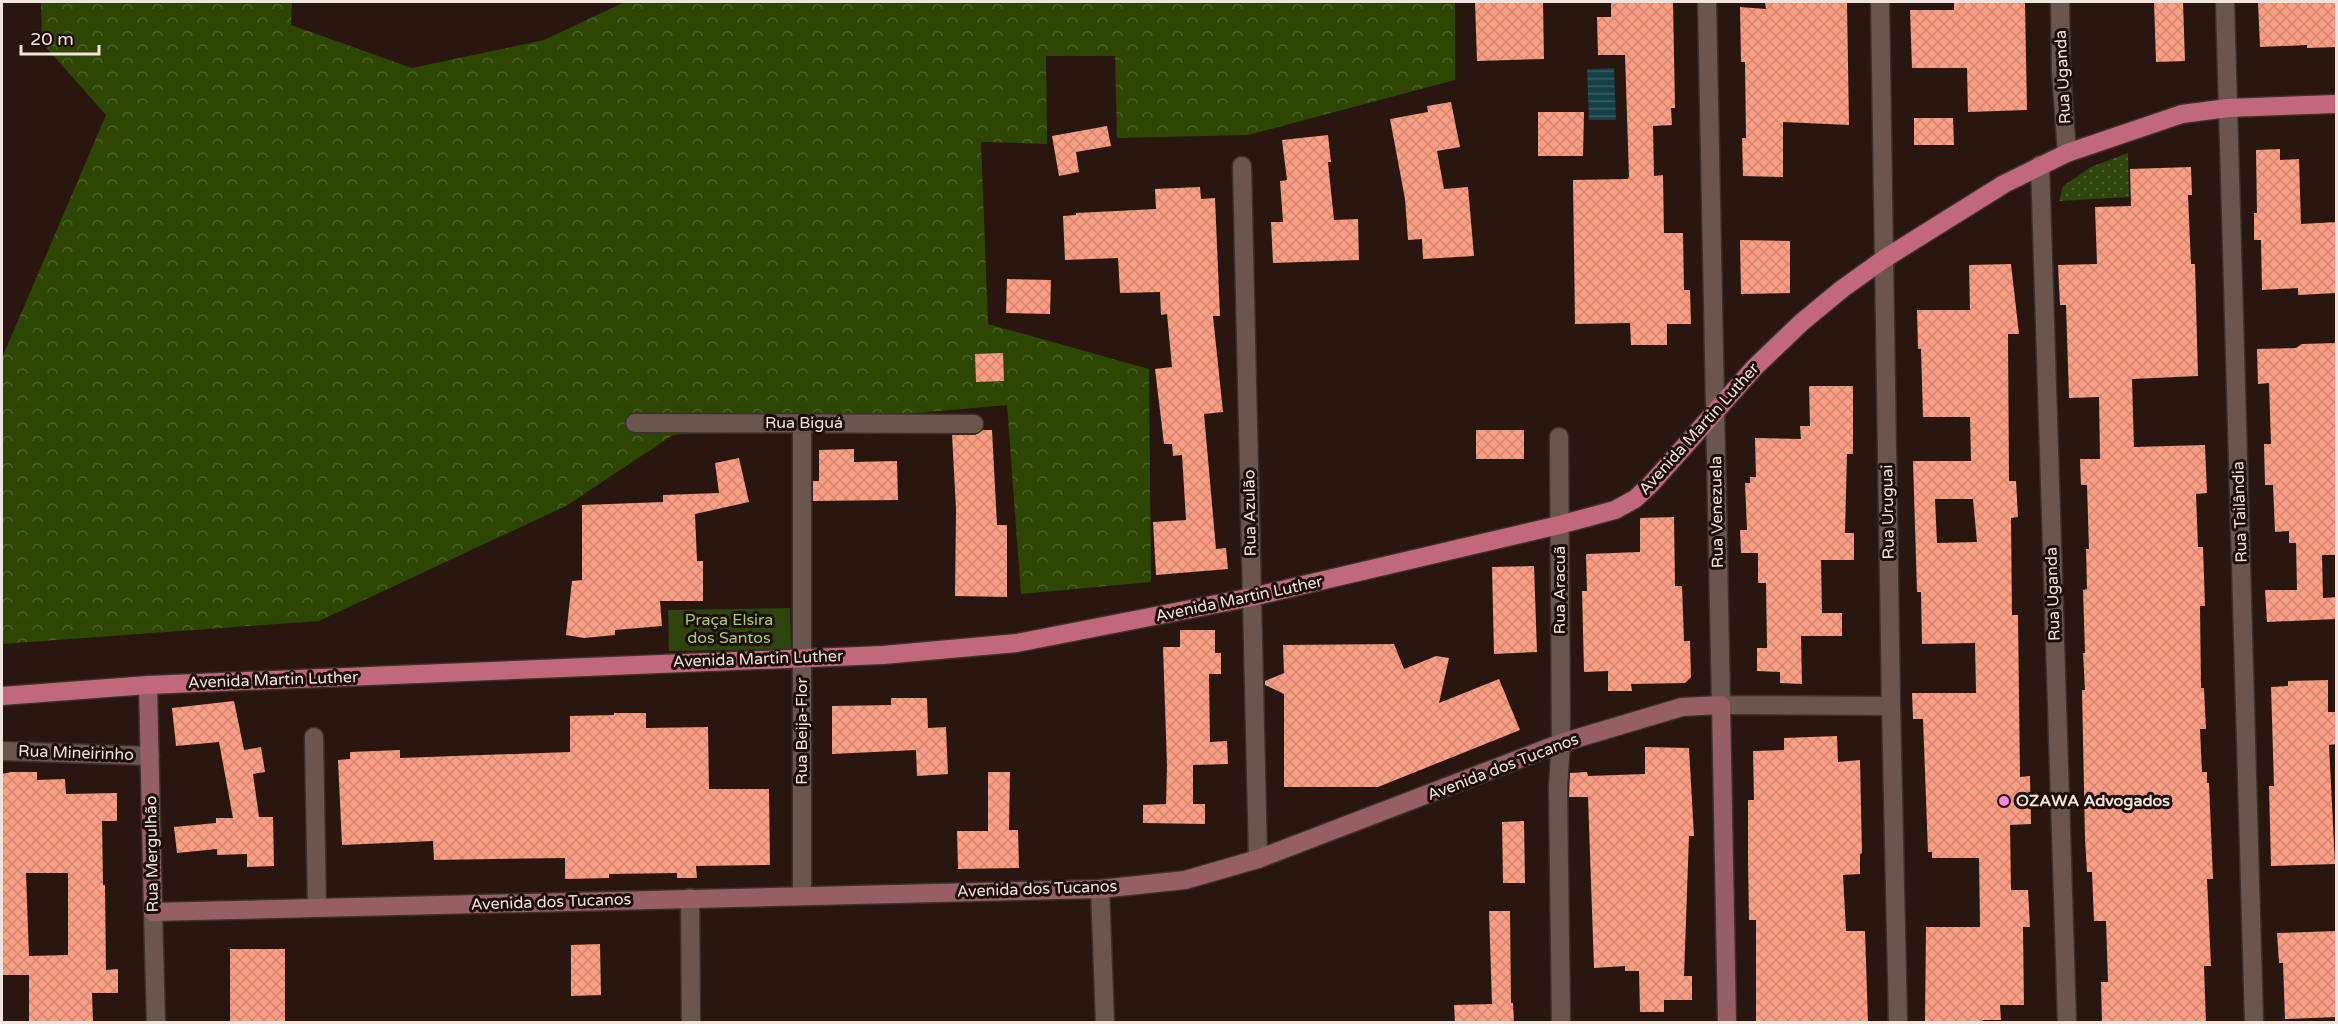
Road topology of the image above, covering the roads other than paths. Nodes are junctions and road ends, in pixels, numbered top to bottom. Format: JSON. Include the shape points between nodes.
{"nodes":[{"id":1,"x":1707,"y":2,"type":"edge"},
{"id":2,"x":1880,"y":2,"type":"edge"},
{"id":3,"x":2060,"y":2,"type":"edge"},
{"id":4,"x":2225,"y":2,"type":"edge"},
{"id":5,"x":2337,"y":104,"type":"edge"},
{"id":6,"x":2228,"y":108,"type":"junction"},
{"id":7,"x":2067,"y":153,"type":"junction"},
{"id":8,"x":2040,"y":165,"type":"junction"},
{"id":9,"x":1242,"y":166,"type":"dead end"},
{"id":10,"x":1884,"y":259,"type":"junction"},
{"id":11,"x":1715,"y":410,"type":"junction"},
{"id":12,"x":635,"y":423,"type":"dead end"},
{"id":13,"x":802,"y":423,"type":"junction"},
{"id":14,"x":974,"y":424,"type":"dead end"},
{"id":15,"x":1559,"y":437,"type":"dead end"},
{"id":16,"x":1559,"y":525,"type":"junction"},
{"id":17,"x":1252,"y":597,"type":"junction"},
{"id":18,"x":802,"y":658,"type":"junction"},
{"id":19,"x":148,"y":685,"type":"junction"},
{"id":20,"x":2,"y":696,"type":"edge"},
{"id":21,"x":1720,"y":705,"type":"junction"},
{"id":22,"x":1891,"y":706,"type":"junction"},
{"id":23,"x":314,"y":738,"type":"dead end"},
{"id":24,"x":1561,"y":743,"type":"junction"},
{"id":25,"x":2,"y":751,"type":"edge"},
{"id":26,"x":150,"y":756,"type":"junction"},
{"id":27,"x":1258,"y":859,"type":"junction"},
{"id":28,"x":1100,"y":889,"type":"junction"},
{"id":29,"x":802,"y":895,"type":"junction"},
{"id":30,"x":690,"y":898,"type":"junction"},
{"id":31,"x":317,"y":908,"type":"junction"},
{"id":32,"x":153,"y":912,"type":"junction"},
{"id":33,"x":156,"y":1023,"type":"edge"},
{"id":34,"x":691,"y":1023,"type":"edge"},
{"id":35,"x":1106,"y":1023,"type":"edge"},
{"id":36,"x":1561,"y":1023,"type":"edge"},
{"id":37,"x":1727,"y":1023,"type":"edge"},
{"id":38,"x":1898,"y":1023,"type":"edge"},
{"id":39,"x":2067,"y":1023,"type":"edge"},
{"id":40,"x":2254,"y":1023,"type":"edge"}],
"edges":[{"from":1,"to":11,"type":"street","name":"Rua Venezuela"},
{"from":2,"to":10,"type":"street","name":"Rua Uruguai"},
{"from":3,"to":7,"type":"street","name":"Rua Uganda"},
{"from":4,"to":6,"type":"street","name":"Rua Tailândia"},
{"from":5,"to":6,"type":"main road","name":"Avenida Martin Luther"},
{"from":6,"to":7,"type":"main road","name":"Avenida Martin Luther","via":[[2182,114]]},
{"from":6,"to":40,"type":"street","name":"Rua Tailândia"},
{"from":7,"to":8,"type":"main road","name":"Avenida Martin Luther"},
{"from":8,"to":10,"type":"main road","name":"Avenida Martin Luther"},
{"from":8,"to":39,"type":"street","name":"Rua Uganda"},
{"from":9,"to":17,"type":"street","name":"Rua Azulão"},
{"from":10,"to":11,"type":"main road","name":"Avenida Martin Luther","via":[[1802,322]]},
{"from":10,"to":22,"type":"street","name":"Rua Uruguai"},
{"from":11,"to":16,"type":"main road","name":"Avenida Martin Luther","via":[[1635,499],[1615,510]]},
{"from":11,"to":21,"type":"street","name":"Rua Venezuela"},
{"from":12,"to":13,"type":"street","name":"Rua Biguá"},
{"from":13,"to":14,"type":"street","name":"Rua Biguá"},
{"from":13,"to":18,"type":"street","name":"Rua Beija-Flor"},
{"from":15,"to":16,"type":"street","name":"Rua Aracuã"},
{"from":16,"to":17,"type":"main road","name":"Avenida Martin Luther"},
{"from":16,"to":24,"type":"street","name":"Rua Aracuã"},
{"from":17,"to":18,"type":"main road","name":"Avenida Martin Luther","via":[[1017,643]]},
{"from":17,"to":27,"type":"street","name":"Rua Azulão"},
{"from":18,"to":19,"type":"main road","name":"Avenida Martin Luther"},
{"from":18,"to":29,"type":"street","name":"Rua Beija-Flor"},
{"from":19,"to":20,"type":"main road","name":"Avenida Martin Luther"},
{"from":19,"to":26,"type":"street","name":"Rua Mergulhão"},
{"from":21,"to":22,"type":"street","name":"Avenida dos Tucanos"},
{"from":21,"to":24,"type":"street","name":"Avenida dos Tucanos","via":[[1682,707]]},
{"from":21,"to":37,"type":"street","name":"Rua Venezuela"},
{"from":22,"to":38,"type":"street","name":"Rua Uruguai"},
{"from":23,"to":31,"type":"street"},
{"from":24,"to":27,"type":"street","name":"Avenida dos Tucanos"},
{"from":24,"to":36,"type":"street","name":"Rua Aracuã"},
{"from":25,"to":26,"type":"street","name":"Rua Mineirinho"},
{"from":26,"to":32,"type":"street","name":"Rua Mergulhão"},
{"from":27,"to":28,"type":"street","name":"Avenida dos Tucanos","via":[[1185,880]]},
{"from":28,"to":29,"type":"street","name":"Avenida dos Tucanos"},
{"from":28,"to":35,"type":"street"},
{"from":29,"to":30,"type":"street","name":"Avenida dos Tucanos"},
{"from":30,"to":31,"type":"street","name":"Avenida dos Tucanos"},
{"from":30,"to":34,"type":"street"},
{"from":31,"to":32,"type":"street","name":"Avenida dos Tucanos"},
{"from":32,"to":33,"type":"street","name":"Rua Mergulhão"}]}
